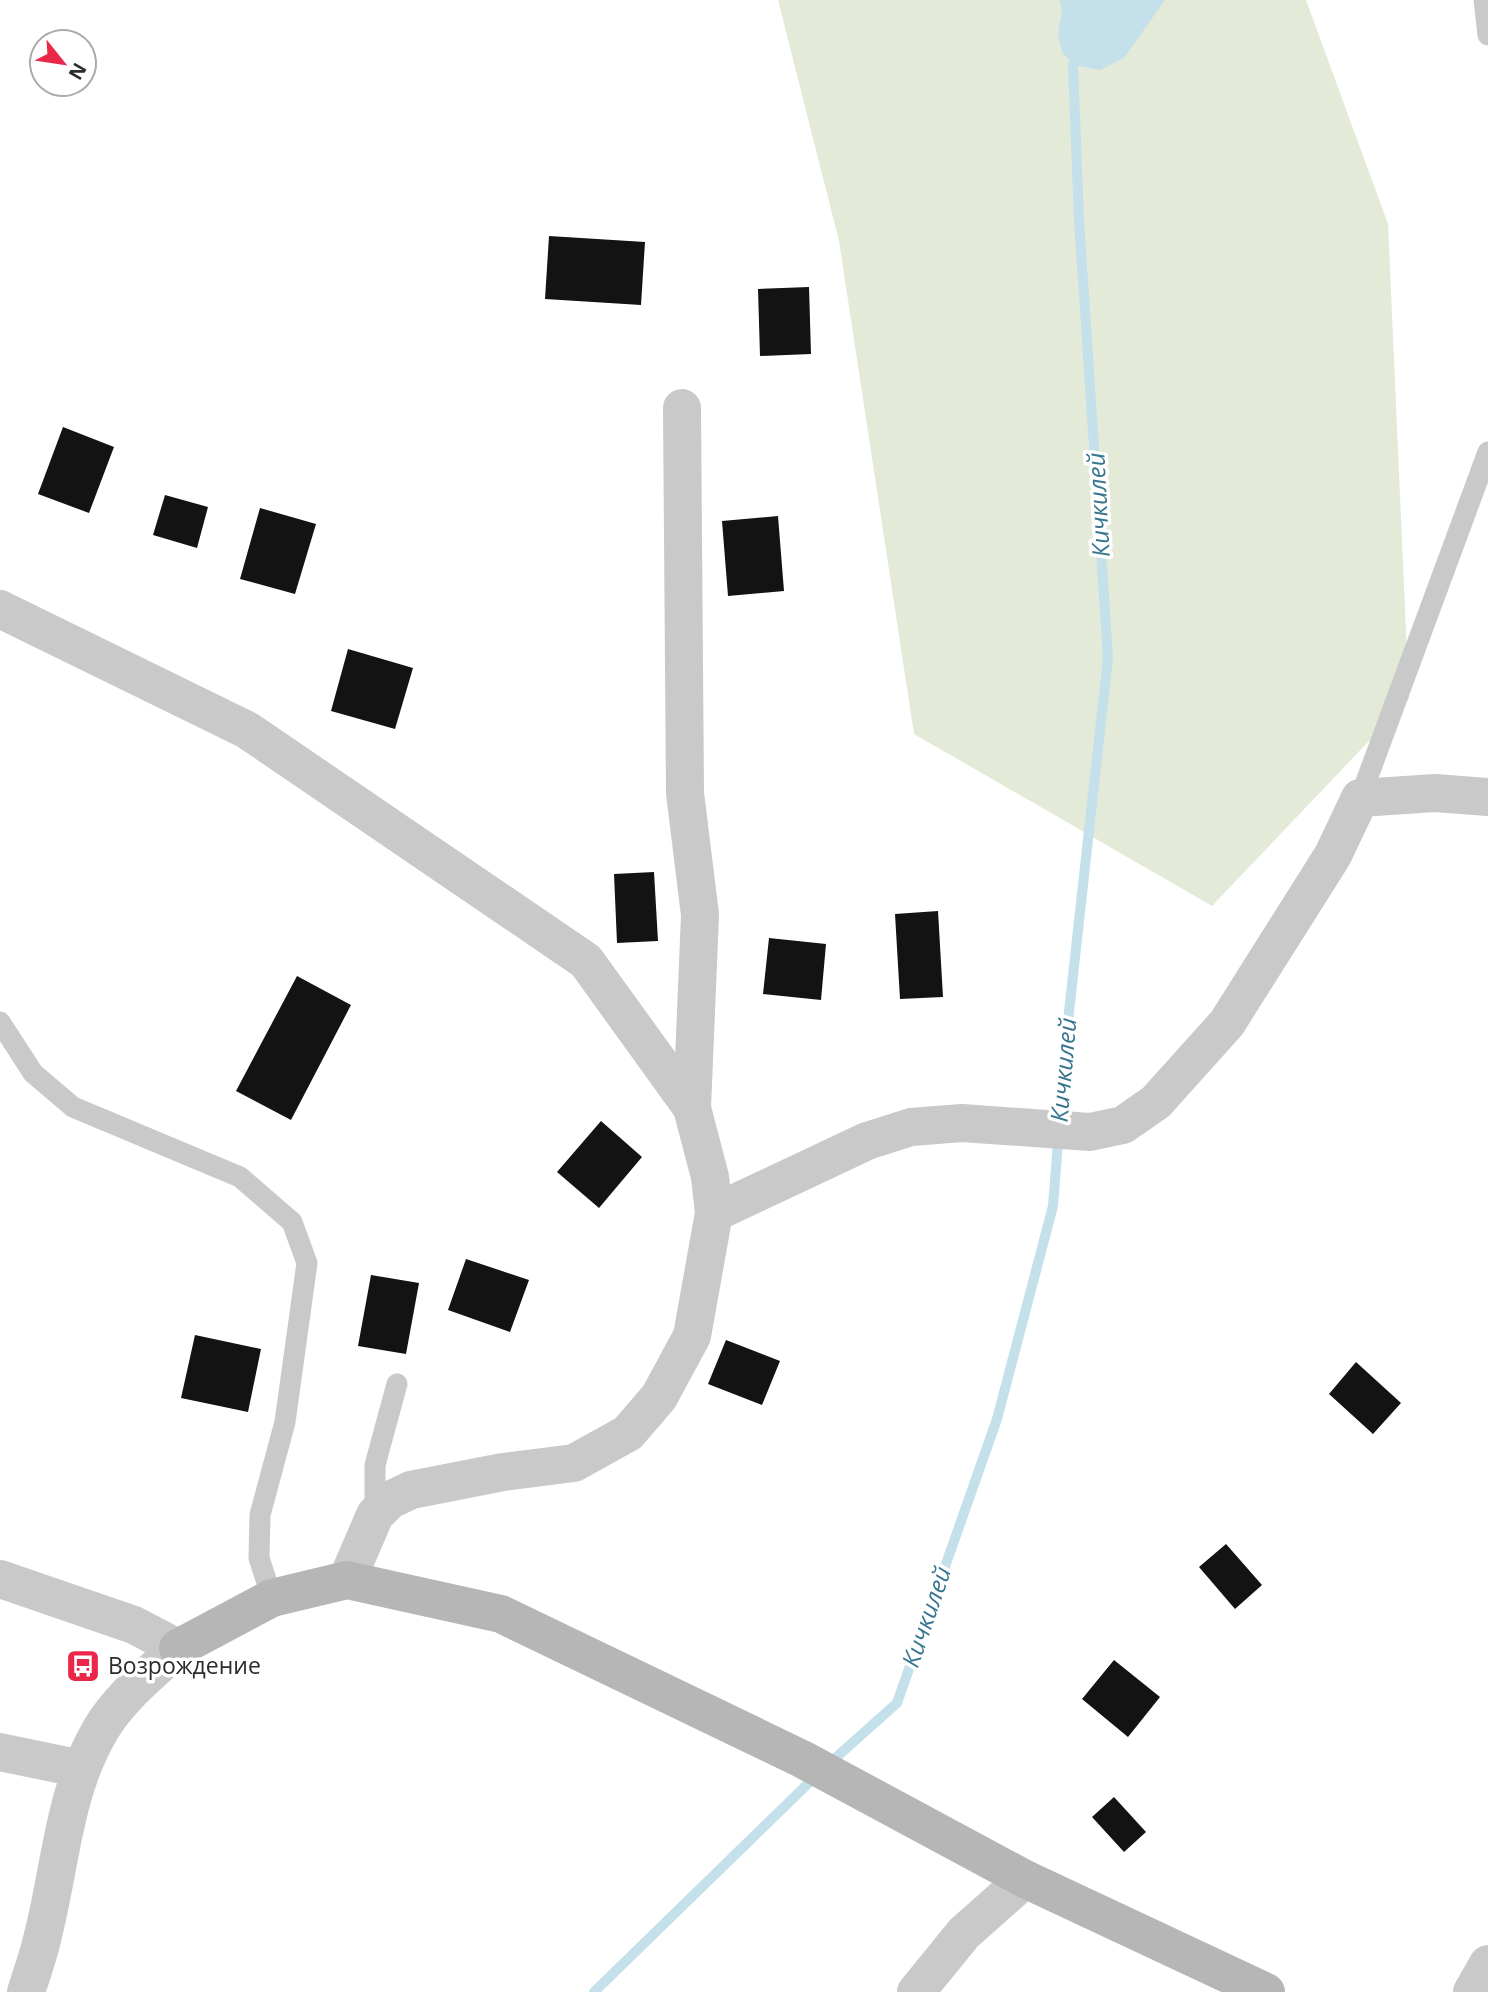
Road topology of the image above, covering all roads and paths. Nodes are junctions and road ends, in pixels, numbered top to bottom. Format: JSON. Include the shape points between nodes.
{"nodes":[{"id":1,"x":1484,"y":0,"type":"edge"},
{"id":2,"x":1488,"y":36,"type":"edge"},
{"id":3,"x":682,"y":408,"type":"dead end"},
{"id":4,"x":1488,"y":452,"type":"edge"},
{"id":5,"x":0,"y":609,"type":"edge"},
{"id":6,"x":1488,"y":797,"type":"edge"},
{"id":7,"x":1360,"y":798,"type":"junction"},
{"id":8,"x":0,"y":1022,"type":"edge"},
{"id":9,"x":692,"y":1108,"type":"junction"},
{"id":10,"x":714,"y":1213,"type":"junction"},
{"id":11,"x":397,"y":1384,"type":"dead end"},
{"id":12,"x":375,"y":1515,"type":"junction"},
{"id":13,"x":0,"y":1579,"type":"edge"},
{"id":14,"x":347,"y":1580,"type":"junction"},
{"id":15,"x":272,"y":1598,"type":"junction"},
{"id":16,"x":178,"y":1648,"type":"junction"},
{"id":17,"x":0,"y":1752,"type":"edge"},
{"id":18,"x":82,"y":1769,"type":"junction"},
{"id":19,"x":1025,"y":1879,"type":"junction"},
{"id":20,"x":1488,"y":1964,"type":"edge"},
{"id":21,"x":26,"y":1992,"type":"edge"},
{"id":22,"x":916,"y":1992,"type":"edge"},
{"id":23,"x":1266,"y":1992,"type":"edge"},
{"id":24,"x":1472,"y":1992,"type":"edge"}],
"edges":[{"from":1,"to":2,"type":"lane"},
{"from":3,"to":9,"type":"street","via":[[685,793],[700,915]]},
{"from":4,"to":7,"type":"lane"},
{"from":5,"to":9,"type":"street","via":[[247,730],[586,961]]},
{"from":6,"to":7,"type":"street","via":[[1435,793]]},
{"from":7,"to":10,"type":"street","via":[[1333,855],[1227,1023],[1156,1102],[1123,1125],[1090,1132],[961,1123],[911,1127],[867,1140]]},
{"from":8,"to":15,"type":"lane","via":[[33,1073],[73,1107],[240,1177],[292,1222],[307,1263],[285,1422],[260,1515],[259,1558]]},
{"from":9,"to":10,"type":"street"},
{"from":10,"to":12,"type":"street","via":[[692,1336],[659,1397],[628,1433],[574,1463],[411,1490],[390,1500]]},
{"from":11,"to":12,"type":"lane","via":[[375,1465]]},
{"from":12,"to":14,"type":"street"},
{"from":13,"to":16,"type":"street","via":[[134,1625]]},
{"from":14,"to":15,"type":"street"},
{"from":14,"to":19,"type":"street","via":[[502,1614],[802,1759]]},
{"from":15,"to":16,"type":"street"},
{"from":16,"to":18,"type":"street","via":[[126,1696],[101,1728]]},
{"from":17,"to":18,"type":"street"},
{"from":18,"to":21,"type":"street","via":[[65,1818],[43,1935]]},
{"from":19,"to":22,"type":"street","via":[[964,1933]]},
{"from":19,"to":23,"type":"street"},
{"from":20,"to":24,"type":"street"}]}
